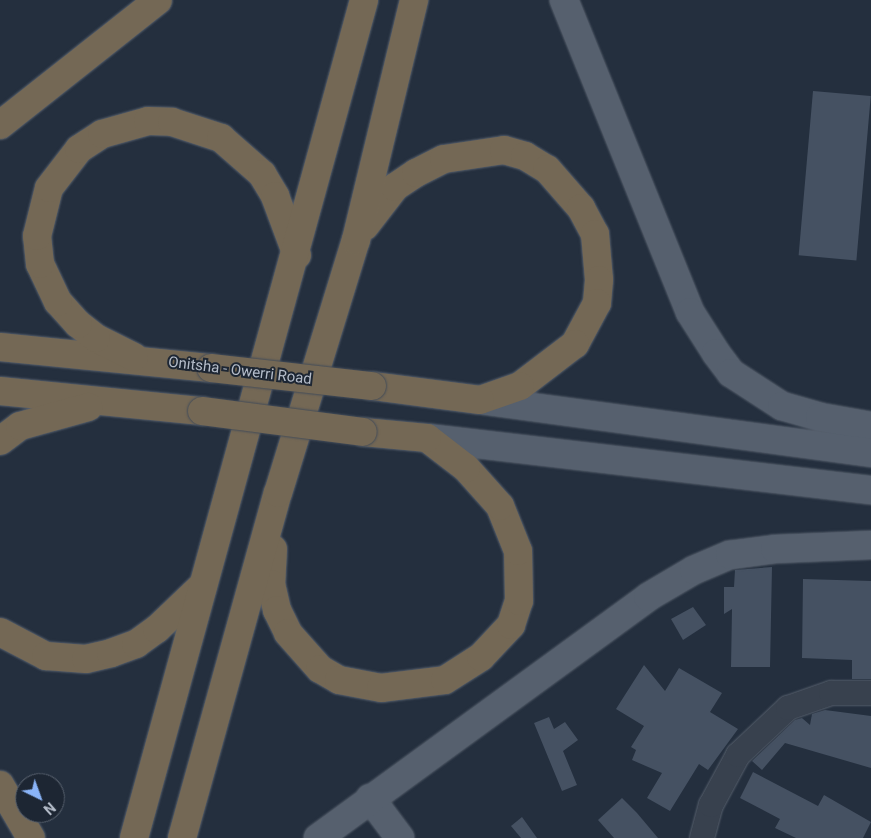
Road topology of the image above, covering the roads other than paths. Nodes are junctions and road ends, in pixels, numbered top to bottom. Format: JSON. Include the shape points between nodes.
{"nodes":[{"id":1,"x":158,"y":0,"type":"edge"},
{"id":2,"x":364,"y":0,"type":"edge"},
{"id":3,"x":414,"y":0,"type":"edge"},
{"id":4,"x":564,"y":0,"type":"edge"},
{"id":5,"x":0,"y":125,"type":"edge"},
{"id":6,"x":356,"y":240,"type":"junction"},
{"id":7,"x":297,"y":255,"type":"junction"},
{"id":8,"x":0,"y":347,"type":"edge"},
{"id":9,"x":134,"y":357,"type":"junction"},
{"id":10,"x":0,"y":390,"type":"edge"},
{"id":11,"x":480,"y":400,"type":"junction"},
{"id":12,"x":123,"y":404,"type":"junction"},
{"id":13,"x":871,"y":424,"type":"edge"},
{"id":14,"x":427,"y":438,"type":"junction"},
{"id":15,"x":0,"y":442,"type":"edge"},
{"id":16,"x":871,"y":453,"type":"edge"},
{"id":17,"x":871,"y":490,"type":"edge"},
{"id":18,"x":278,"y":493,"type":"junction"},
{"id":19,"x":871,"y":546,"type":"edge"},
{"id":20,"x":204,"y":584,"type":"junction"},
{"id":21,"x":0,"y":632,"type":"edge"},
{"id":22,"x":871,"y":693,"type":"edge"},
{"id":23,"x":0,"y":785,"type":"edge"},
{"id":24,"x":370,"y":798,"type":"junction"},
{"id":25,"x":31,"y":838,"type":"edge"},
{"id":26,"x":134,"y":838,"type":"edge"},
{"id":27,"x":182,"y":838,"type":"edge"},
{"id":28,"x":318,"y":838,"type":"edge"},
{"id":29,"x":400,"y":838,"type":"edge"},
{"id":30,"x":702,"y":838,"type":"edge"}],
"edges":[{"from":1,"to":5,"type":"highway"},
{"from":2,"to":7,"type":"highway"},
{"from":3,"to":6,"type":"highway"},
{"from":4,"to":13,"type":"main road","via":[[690,312],[716,353],[731,373],[782,406]]},
{"from":6,"to":11,"type":"highway","via":[[395,187],[444,158],[504,150],[525,156],[564,186],[595,234],[597,303],[575,344],[555,363],[520,386]]},
{"from":6,"to":18,"type":"highway"},
{"from":7,"to":9,"type":"highway","via":[[275,196],[262,174],[221,138],[172,122],[148,121],[102,134],[79,149],[49,188],[37,236],[40,264],[58,302],[78,324]]},
{"from":7,"to":20,"type":"highway"},
{"from":8,"to":9,"type":"highway","name":"Onitsha - Owerri Road"},
{"from":9,"to":11,"type":"highway","name":"Onitsha - Owerri Road","bridge":true},
{"from":10,"to":12,"type":"highway"},
{"from":11,"to":16,"type":"main road"},
{"from":12,"to":14,"type":"highway","bridge":true},
{"from":12,"to":15,"type":"highway","via":[[79,408],[47,417],[20,426]]},
{"from":14,"to":17,"type":"main road"},
{"from":14,"to":18,"type":"highway","via":[[466,468],[500,506],[518,551],[518,601],[511,625],[481,657],[445,680],[381,688],[358,686],[320,669],[306,655],[284,625],[272,584]]},
{"from":18,"to":27,"type":"highway"},
{"from":19,"to":24,"type":"main road","via":[[757,551],[730,555],[694,570],[648,597]]},
{"from":20,"to":21,"type":"highway","via":[[157,629],[136,644],[86,659],[46,656]]},
{"from":20,"to":26,"type":"highway"},
{"from":22,"to":30,"type":"street","via":[[831,693],[788,708],[738,755],[711,805]]},
{"from":23,"to":25,"type":"highway"},
{"from":24,"to":28,"type":"main road"},
{"from":24,"to":29,"type":"main road"}]}
